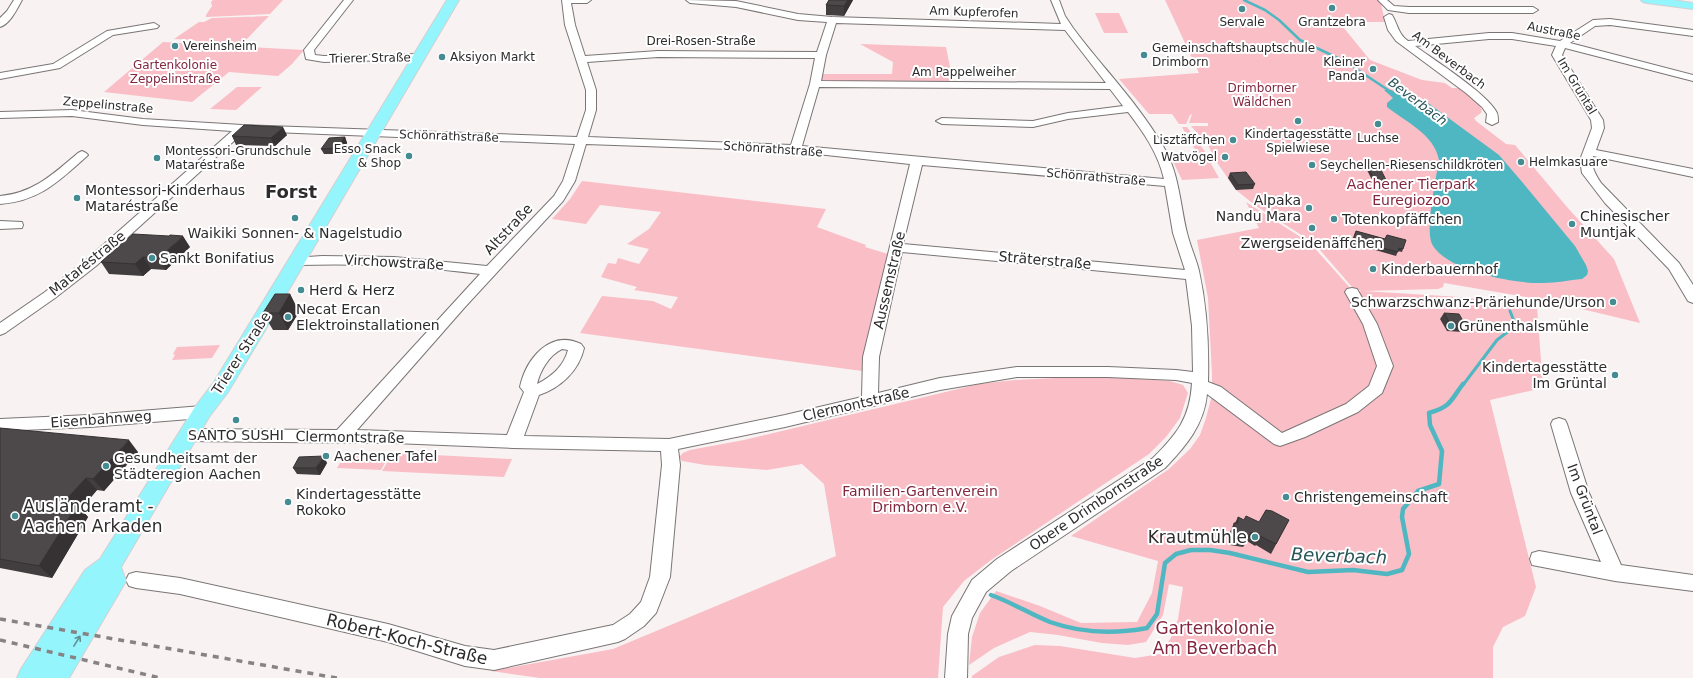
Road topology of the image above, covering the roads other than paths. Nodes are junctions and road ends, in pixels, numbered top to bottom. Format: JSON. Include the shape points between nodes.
{"nodes":[{"id":1,"x":18,"y":0,"type":"edge"},
{"id":2,"x":349,"y":0,"type":"edge"},
{"id":3,"x":452,"y":0,"type":"edge"},
{"id":4,"x":566,"y":0,"type":"edge"},
{"id":5,"x":587,"y":0,"type":"edge"},
{"id":6,"x":690,"y":0,"type":"edge"},
{"id":7,"x":1055,"y":0,"type":"edge"},
{"id":8,"x":1382,"y":0,"type":"edge"},
{"id":9,"x":1647,"y":0,"type":"edge"},
{"id":10,"x":738,"y":2,"type":"edge"},
{"id":11,"x":1693,"y":6,"type":"edge"},
{"id":12,"x":1533,"y":10,"type":"dead end"},
{"id":13,"x":1389,"y":17,"type":"dead end"},
{"id":14,"x":832,"y":20,"type":"junction"},
{"id":15,"x":0,"y":24,"type":"edge"},
{"id":16,"x":154,"y":26,"type":"dead end"},
{"id":17,"x":1066,"y":27,"type":"junction"},
{"id":18,"x":1693,"y":33,"type":"edge"},
{"id":19,"x":1406,"y":44,"type":"junction"},
{"id":20,"x":1562,"y":44,"type":"junction"},
{"id":21,"x":821,"y":55,"type":"junction"},
{"id":22,"x":418,"y":57,"type":"junction"},
{"id":23,"x":581,"y":59,"type":"junction"},
{"id":24,"x":0,"y":76,"type":"edge"},
{"id":25,"x":1693,"y":78,"type":"edge"},
{"id":26,"x":815,"y":84,"type":"junction"},
{"id":27,"x":1113,"y":86,"type":"junction"},
{"id":28,"x":1130,"y":108,"type":"junction"},
{"id":29,"x":0,"y":115,"type":"edge"},
{"id":30,"x":942,"y":121,"type":"dead end"},
{"id":31,"x":1492,"y":122,"type":"dead end"},
{"id":32,"x":242,"y":128,"type":"junction"},
{"id":33,"x":374,"y":133,"type":"junction"},
{"id":34,"x":582,"y":140,"type":"junction"},
{"id":35,"x":795,"y":149,"type":"junction"},
{"id":36,"x":1589,"y":152,"type":"junction"},
{"id":37,"x":82,"y":155,"type":"dead end"},
{"id":38,"x":917,"y":161,"type":"junction"},
{"id":39,"x":1693,"y":173,"type":"edge"},
{"id":40,"x":1170,"y":183,"type":"junction"},
{"id":41,"x":2,"y":201,"type":"edge"},
{"id":42,"x":0,"y":225,"type":"edge"},
{"id":43,"x":17,"y":225,"type":"dead end"},
{"id":44,"x":896,"y":247,"type":"junction"},
{"id":45,"x":298,"y":261,"type":"junction"},
{"id":46,"x":490,"y":271,"type":"junction"},
{"id":47,"x":1193,"y":275,"type":"junction"},
{"id":48,"x":1352,"y":292,"type":"dead end"},
{"id":49,"x":1693,"y":298,"type":"edge"},
{"id":50,"x":0,"y":330,"type":"edge"},
{"id":51,"x":1200,"y":382,"type":"junction"},
{"id":52,"x":532,"y":391,"type":"dead end"},
{"id":53,"x":870,"y":401,"type":"junction"},
{"id":54,"x":202,"y":412,"type":"junction"},
{"id":55,"x":1559,"y":424,"type":"dead end"},
{"id":56,"x":0,"y":425,"type":"edge"},
{"id":57,"x":188,"y":435,"type":"junction"},
{"id":58,"x":341,"y":437,"type":"junction"},
{"id":59,"x":512,"y":442,"type":"junction"},
{"id":60,"x":669,"y":445,"type":"junction"},
{"id":61,"x":1539,"y":559,"type":"dead end"},
{"id":62,"x":109,"y":566,"type":"junction"},
{"id":63,"x":1615,"y":573,"type":"junction"},
{"id":64,"x":136,"y":580,"type":"dead end"},
{"id":65,"x":1693,"y":583,"type":"edge"},
{"id":66,"x":30,"y":678,"type":"edge"},
{"id":67,"x":54,"y":678,"type":"edge"},
{"id":68,"x":956,"y":678,"type":"edge"}],
"edges":[{"from":1,"to":15,"type":"street"},
{"from":2,"to":22,"type":"street","name":"Trierer Straße","via":[[309,50],[310,57]]},
{"from":3,"to":22,"type":"main road","name":"Trierer Straße"},
{"from":4,"to":5,"type":"street"},
{"from":4,"to":23,"type":"street","name":"Altstraße","via":[[570,25]]},
{"from":6,"to":10,"type":"street","name":"Am Kupferofen"},
{"from":7,"to":17,"type":"street","name":"Obere Drimbornstraße","via":[[1057,11]]},
{"from":8,"to":12,"type":"street","via":[[1391,8],[1410,10]]},
{"from":9,"to":11,"type":"main road"},
{"from":10,"to":14,"type":"street","name":"Am Kupferofen","via":[[798,17]]},
{"from":13,"to":19,"type":"street","name":"Am Beverbach","via":[[1393,30]]},
{"from":14,"to":17,"type":"street","name":"Am Kupferofen"},
{"from":14,"to":21,"type":"street"},
{"from":16,"to":24,"type":"street","via":[[110,33],[56,66]]},
{"from":17,"to":27,"type":"street","name":"Obere Drimbornstraße"},
{"from":18,"to":20,"type":"street","name":"Im Grüntal","via":[[1599,21]]},
{"from":19,"to":20,"type":"street","name":"Austraße","via":[[1512,36]]},
{"from":19,"to":31,"type":"street","name":"Am Beverbach","via":[[1486,105],[1492,114]]},
{"from":20,"to":25,"type":"street","name":"Austraße"},
{"from":20,"to":36,"type":"street","name":"Im Grüntal","via":[[1557,55],[1597,120],[1598,128]]},
{"from":21,"to":23,"type":"street","name":"Drei-Rosen-Straße","via":[[658,54]]},
{"from":21,"to":26,"type":"street"},
{"from":22,"to":33,"type":"main road","name":"Trierer Straße"},
{"from":23,"to":34,"type":"street","name":"Altstraße","via":[[591,90],[591,110]]},
{"from":26,"to":27,"type":"street","name":"Am Pappelweiher"},
{"from":26,"to":35,"type":"street"},
{"from":27,"to":28,"type":"street","name":"Obere Drimbornstraße"},
{"from":28,"to":30,"type":"street","via":[[1068,116],[1032,124]]},
{"from":28,"to":40,"type":"street","name":"Obere Drimbornstraße","via":[[1157,146]]},
{"from":29,"to":32,"type":"street","name":"Zeppelinstraße","via":[[72,114],[143,122],[193,121]]},
{"from":32,"to":33,"type":"street","name":"Zeppelinstraße"},
{"from":32,"to":50,"type":"street","name":"Mataréstraße","via":[[91,263]]},
{"from":33,"to":34,"type":"street","name":"Schönrathstraße"},
{"from":33,"to":45,"type":"main road","name":"Trierer Straße"},
{"from":34,"to":35,"type":"street","name":"Schönrathstraße"},
{"from":34,"to":46,"type":"street","name":"Altstraße","via":[[569,181],[559,198]]},
{"from":35,"to":38,"type":"street","name":"Schönrathstraße"},
{"from":36,"to":39,"type":"street"},
{"from":36,"to":49,"type":"street","name":"Im Grüntal","via":[[1586,160],[1588,173],[1597,186],[1674,266]]},
{"from":37,"to":41,"type":"street","via":[[42,189]]},
{"from":38,"to":40,"type":"street","name":"Schönrathstraße"},
{"from":38,"to":44,"type":"street","name":"Aussemstraße"},
{"from":40,"to":47,"type":"street","name":"Obere Drimbornstraße","via":[[1181,236]]},
{"from":42,"to":43,"type":"street"},
{"from":44,"to":47,"type":"street","name":"Sträterstraße"},
{"from":44,"to":53,"type":"street","name":"Aussemstraße","via":[[871,358]]},
{"from":45,"to":46,"type":"street","name":"Virchowstraße","via":[[390,260]]},
{"from":45,"to":54,"type":"main road","name":"Trierer Straße","via":[[237,362]]},
{"from":46,"to":58,"type":"street","name":"Altstraße"},
{"from":47,"to":51,"type":"street","name":"Obere Drimbornstraße"},
{"from":48,"to":51,"type":"street","name":"Clermontstraße","via":[[1370,324],[1385,366],[1376,390],[1352,408],[1280,440]]},
{"from":51,"to":53,"type":"street","name":"Clermontstraße","via":[[1176,375],[1018,372],[940,384]]},
{"from":51,"to":68,"type":"street","name":"Obere Drimbornstraße","via":[[1196,413],[1189,429],[1159,463],[1004,565],[979,586],[962,616],[958,634]]},
{"from":52,"to":59,"type":"street"},
{"from":53,"to":60,"type":"street","name":"Clermontstraße","via":[[720,436]]},
{"from":54,"to":56,"type":"street","name":"Eisenbahnweg"},
{"from":54,"to":57,"type":"main road","name":"Trierer Straße"},
{"from":55,"to":63,"type":"street","name":"Im Grüntal","via":[[1580,494]]},
{"from":57,"to":58,"type":"street","name":"Clermontstraße"},
{"from":57,"to":62,"type":"main road","name":"Trierer Straße"},
{"from":58,"to":59,"type":"street","name":"Clermontstraße"},
{"from":59,"to":60,"type":"street","name":"Clermontstraße"},
{"from":60,"to":64,"type":"street","name":"Robert-Koch-Straße","via":[[671,466],[660,578],[649,607],[637,620],[618,633],[494,660],[465,656],[388,633],[180,586]]},
{"from":61,"to":63,"type":"street"},
{"from":62,"to":66,"type":"main road","via":[[94,577]]},
{"from":67,"to":62,"type":"main road","one_way":true,"via":[[114,581]]},
{"from":63,"to":65,"type":"street"}]}
